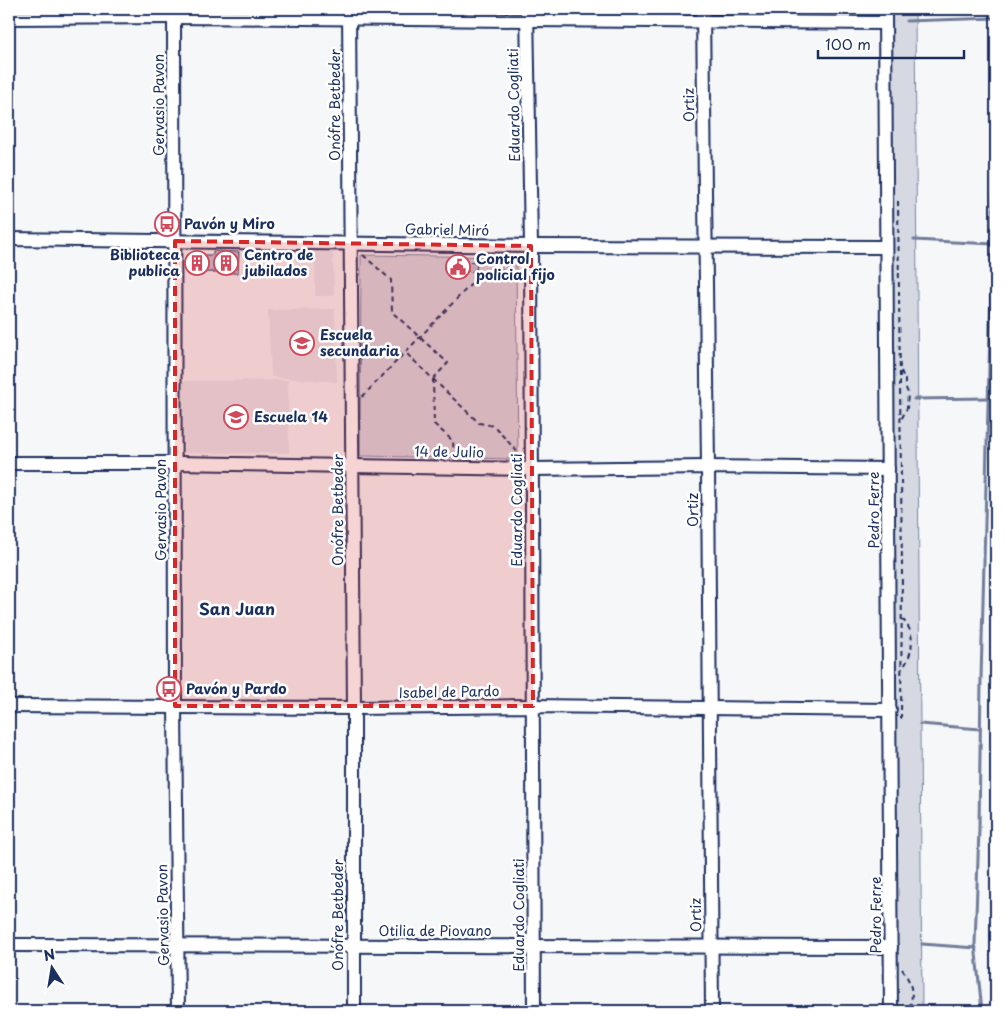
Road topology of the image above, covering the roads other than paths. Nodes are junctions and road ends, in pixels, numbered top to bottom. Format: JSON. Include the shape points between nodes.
{"nodes":[{"id":1,"x":702,"y":9,"type":"edge"},
{"id":2,"x":885,"y":9,"type":"edge"},
{"id":3,"x":174,"y":13,"type":"edge"},
{"id":4,"x":349,"y":14,"type":"edge"},
{"id":5,"x":527,"y":15,"type":"edge"},
{"id":6,"x":9,"y":18,"type":"edge"},
{"id":7,"x":703,"y":22,"type":"junction"},
{"id":8,"x":885,"y":23,"type":"junction"},
{"id":9,"x":9,"y":239,"type":"edge"},
{"id":10,"x":175,"y":241,"type":"junction"},
{"id":11,"x":351,"y":244,"type":"junction"},
{"id":12,"x":531,"y":246,"type":"junction"},
{"id":13,"x":706,"y":247,"type":"junction"},
{"id":14,"x":886,"y":247,"type":"junction"},
{"id":15,"x":9,"y":463,"type":"edge"},
{"id":16,"x":176,"y":463,"type":"junction"},
{"id":17,"x":352,"y":466,"type":"junction"},
{"id":18,"x":708,"y":467,"type":"junction"},
{"id":19,"x":532,"y":468,"type":"junction"},
{"id":20,"x":888,"y":469,"type":"junction"},
{"id":21,"x":9,"y":706,"type":"edge"},
{"id":22,"x":175,"y":706,"type":"junction"},
{"id":23,"x":533,"y":706,"type":"junction"},
{"id":24,"x":709,"y":707,"type":"junction"},
{"id":25,"x":354,"y":708,"type":"junction"},
{"id":26,"x":890,"y":710,"type":"junction"},
{"id":27,"x":9,"y":945,"type":"edge"},
{"id":28,"x":178,"y":946,"type":"junction"},
{"id":29,"x":353,"y":946,"type":"junction"},
{"id":30,"x":534,"y":947,"type":"junction"},
{"id":31,"x":712,"y":947,"type":"junction"},
{"id":32,"x":891,"y":947,"type":"junction"},
{"id":33,"x":178,"y":1011,"type":"edge"},
{"id":34,"x":354,"y":1011,"type":"edge"},
{"id":35,"x":534,"y":1011,"type":"edge"},
{"id":36,"x":712,"y":1011,"type":"edge"},
{"id":37,"x":891,"y":1011,"type":"edge"}],
"edges":[{"from":1,"to":7,"type":"street","name":"Ortiz"},
{"from":2,"to":8,"type":"street","name":"Pedro Ferre"},
{"from":3,"to":4,"type":"street"},
{"from":3,"to":6,"type":"street"},
{"from":3,"to":10,"type":"street","name":"Gervasio Pavon"},
{"from":4,"to":5,"type":"street"},
{"from":4,"to":11,"type":"street","name":"Onófre Betbeder"},
{"from":5,"to":7,"type":"street"},
{"from":5,"to":12,"type":"street","name":"Eduardo Cogliati"},
{"from":7,"to":8,"type":"street"},
{"from":7,"to":13,"type":"street","name":"Ortiz"},
{"from":8,"to":14,"type":"street","name":"Pedro Ferre"},
{"from":9,"to":10,"type":"street","name":"Gabriel Miró"},
{"from":10,"to":11,"type":"street","name":"Gabriel Miró"},
{"from":10,"to":16,"type":"street","name":"Gervasio Pavon"},
{"from":11,"to":12,"type":"street","name":"Gabriel Miró"},
{"from":11,"to":17,"type":"street","name":"Onófre Betbeder"},
{"from":12,"to":13,"type":"street","name":"Gabriel Miró"},
{"from":12,"to":19,"type":"street","name":"Eduardo Cogliati"},
{"from":13,"to":14,"type":"street","name":"Gabriel Miró"},
{"from":13,"to":18,"type":"street","name":"Ortiz"},
{"from":14,"to":20,"type":"street","name":"Pedro Ferre"},
{"from":15,"to":16,"type":"street","name":"14 de Julio"},
{"from":16,"to":17,"type":"street","name":"14 de Julio"},
{"from":16,"to":22,"type":"street","name":"Gervasio Pavon"},
{"from":17,"to":19,"type":"street","name":"14 de Julio"},
{"from":17,"to":25,"type":"street","name":"Onófre Betbeder"},
{"from":18,"to":19,"type":"street","name":"14 de Julio"},
{"from":18,"to":20,"type":"street","name":"14 de Julio"},
{"from":18,"to":24,"type":"street","name":"Ortiz"},
{"from":19,"to":23,"type":"street","name":"Eduardo Cogliati"},
{"from":20,"to":26,"type":"street","name":"Pedro Ferre","via":[[895,672]]},
{"from":21,"to":22,"type":"street","name":"Isabel de Pardo"},
{"from":22,"to":25,"type":"street","name":"Isabel de Pardo"},
{"from":22,"to":28,"type":"street","name":"Gervasio Pavon"},
{"from":23,"to":24,"type":"street","name":"Isabel de Pardo"},
{"from":23,"to":25,"type":"street","name":"Isabel de Pardo"},
{"from":23,"to":30,"type":"street","name":"Eduardo Cogliati"},
{"from":24,"to":26,"type":"street","name":"Isabel de Pardo"},
{"from":24,"to":31,"type":"street","name":"Ortiz"},
{"from":25,"to":29,"type":"street","name":"Onófre Betbeder"},
{"from":26,"to":32,"type":"street","name":"Pedro Ferre"},
{"from":27,"to":28,"type":"street","name":"Otilia de Piovano"},
{"from":28,"to":29,"type":"street","name":"Otilia de Piovano"},
{"from":28,"to":33,"type":"street","name":"Gervasio Pavon"},
{"from":29,"to":30,"type":"street","name":"Otilia de Piovano"},
{"from":29,"to":34,"type":"street","name":"Onófre Betbeder"},
{"from":30,"to":31,"type":"street","name":"Otilia de Piovano"},
{"from":30,"to":35,"type":"street","name":"Eduardo Cogliati"},
{"from":31,"to":32,"type":"street","name":"Otilia de Piovano"},
{"from":31,"to":36,"type":"street","name":"Ortiz"},
{"from":32,"to":37,"type":"street","name":"Pedro Ferre","via":[[896,966]]}]}
